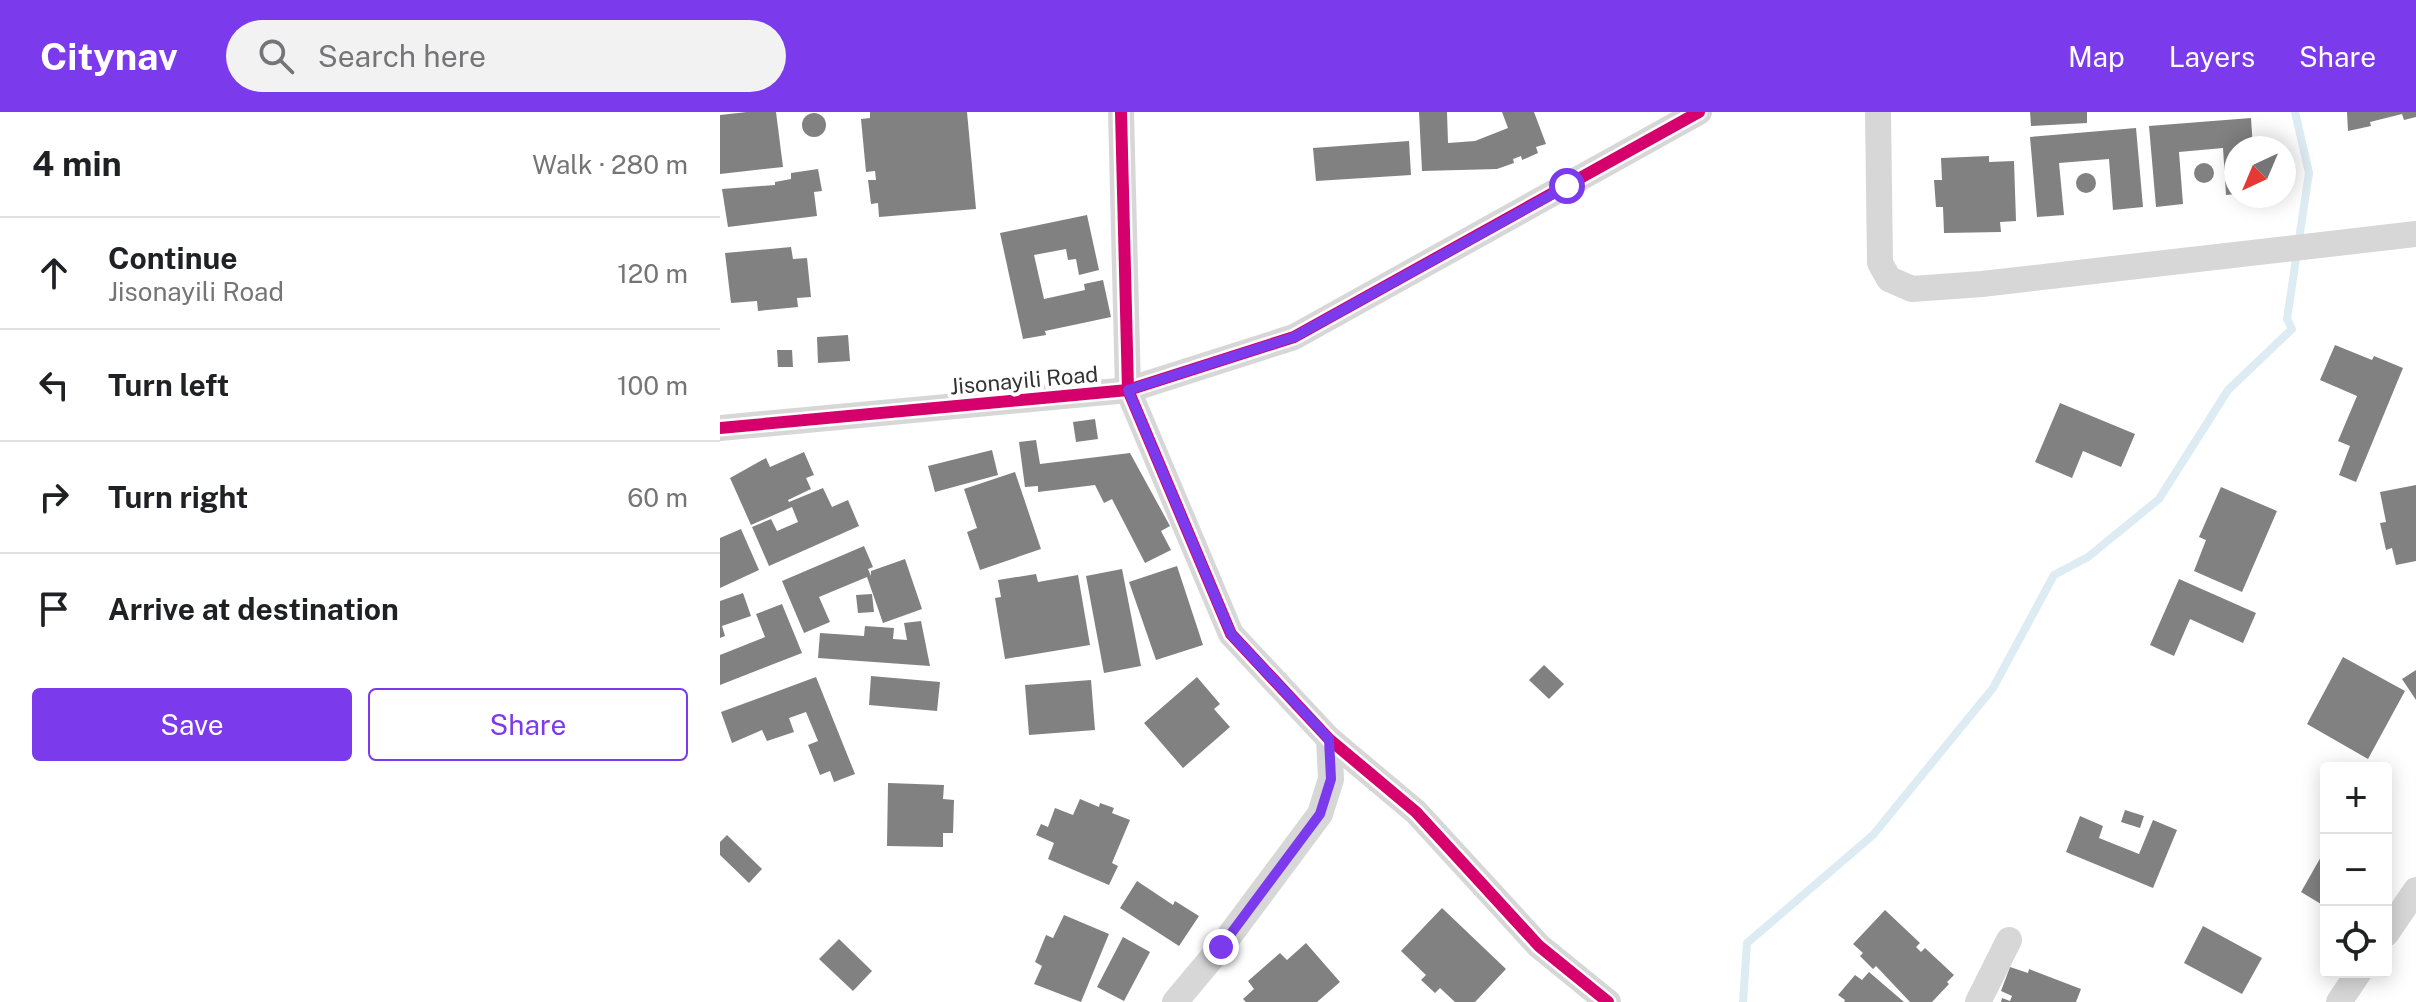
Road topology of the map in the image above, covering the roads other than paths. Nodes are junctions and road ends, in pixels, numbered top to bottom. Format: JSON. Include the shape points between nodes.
{"nodes":[{"id":1,"x":1121,"y":112,"type":"edge"},
{"id":2,"x":1699,"y":112,"type":"edge"},
{"id":3,"x":1878,"y":112,"type":"edge"},
{"id":4,"x":2416,"y":234,"type":"edge"},
{"id":5,"x":1128,"y":390,"type":"junction"},
{"id":6,"x":720,"y":428,"type":"edge"},
{"id":7,"x":1329,"y":739,"type":"junction"},
{"id":8,"x":2416,"y":890,"type":"edge"},
{"id":9,"x":2392,"y":925,"type":"edge"},
{"id":10,"x":2009,"y":940,"type":"dead end"},
{"id":11,"x":2355,"y":978,"type":"edge"},
{"id":12,"x":1175,"y":1002,"type":"edge"},
{"id":13,"x":1608,"y":1002,"type":"edge"},
{"id":14,"x":1978,"y":1002,"type":"edge"},
{"id":15,"x":2339,"y":1002,"type":"edge"}],
"edges":[{"from":1,"to":5,"type":"street"},
{"from":2,"to":5,"type":"street","name":"Jisonayili Road","via":[[1294,337]]},
{"from":3,"to":4,"type":"street","via":[[1880,263],[1889,279],[1912,289]]},
{"from":5,"to":6,"type":"street","name":"Jisonayili Road"},
{"from":5,"to":7,"type":"street","via":[[1231,634]]},
{"from":7,"to":12,"type":"street","via":[[1331,779],[1320,814]]},
{"from":7,"to":13,"type":"street","via":[[1416,812],[1539,946]]},
{"from":8,"to":9,"type":"street"},
{"from":10,"to":14,"type":"street"},
{"from":11,"to":15,"type":"street"}]}
